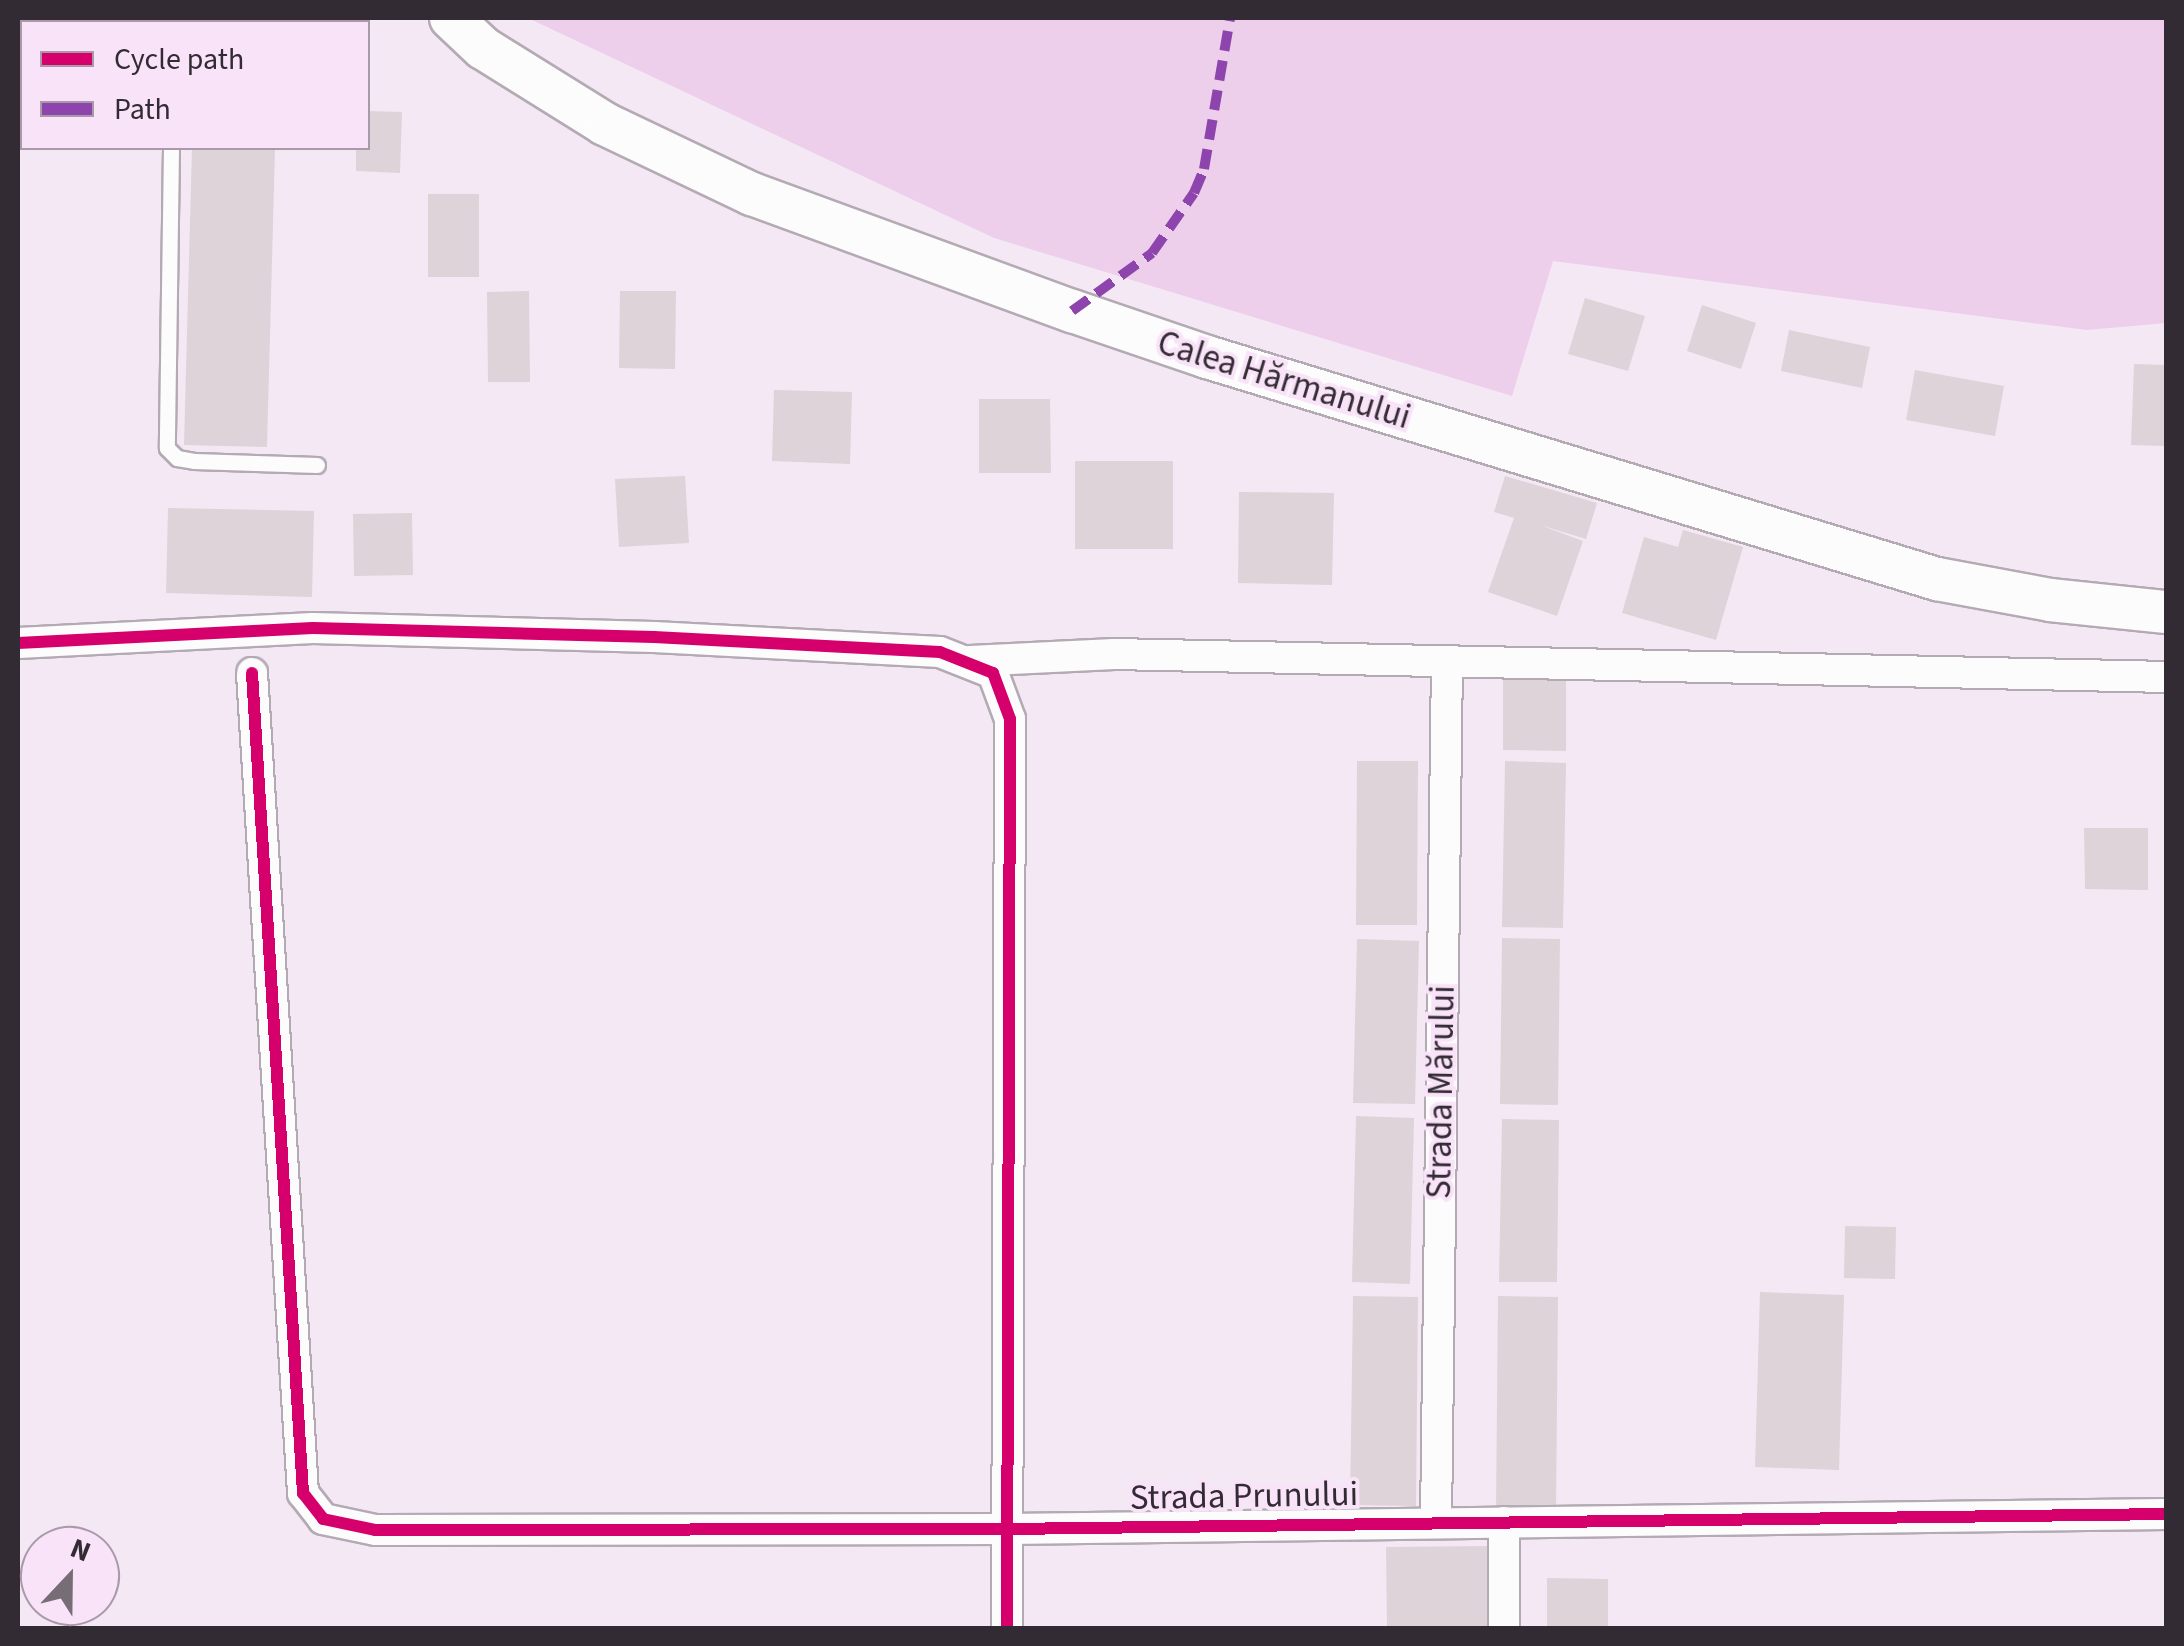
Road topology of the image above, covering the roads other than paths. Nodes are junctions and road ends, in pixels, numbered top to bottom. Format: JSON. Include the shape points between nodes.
{"nodes":[{"id":1,"x":451,"y":18,"type":"edge"},
{"id":2,"x":171,"y":150,"type":"edge"},
{"id":3,"x":317,"y":466,"type":"dead end"},
{"id":4,"x":2166,"y":612,"type":"edge"},
{"id":5,"x":18,"y":643,"type":"edge"},
{"id":6,"x":965,"y":662,"type":"junction"},
{"id":7,"x":1447,"y":662,"type":"junction"},
{"id":8,"x":252,"y":674,"type":"dead end"},
{"id":9,"x":2166,"y":678,"type":"edge"},
{"id":10,"x":2166,"y":1514,"type":"edge"},
{"id":11,"x":1504,"y":1522,"type":"junction"},
{"id":12,"x":1436,"y":1523,"type":"junction"},
{"id":13,"x":1007,"y":1529,"type":"junction"},
{"id":14,"x":1007,"y":1628,"type":"edge"},
{"id":15,"x":1504,"y":1628,"type":"edge"}],
"edges":[{"from":1,"to":4,"type":"main road","name":"Calea Hărmanului","via":[[482,48],[605,124],[752,194],[1020,293],[1206,357],[1937,579]]},
{"from":2,"to":3,"type":"lane","via":[[167,448],[194,461]]},
{"from":5,"to":6,"type":"street","via":[[313,628],[654,636],[940,652]]},
{"from":6,"to":7,"type":"street","via":[[1114,654]]},
{"from":6,"to":13,"type":"street","via":[[994,673],[1010,719]]},
{"from":7,"to":9,"type":"street"},
{"from":7,"to":12,"type":"street","name":"Strada Mărului"},
{"from":8,"to":13,"type":"street","name":"Strada Prunului","via":[[302,1493],[323,1519],[376,1530]]},
{"from":10,"to":11,"type":"street","name":"Strada Prunului"},
{"from":11,"to":12,"type":"street","name":"Strada Prunului"},
{"from":11,"to":15,"type":"street"},
{"from":12,"to":13,"type":"street","name":"Strada Prunului"},
{"from":13,"to":14,"type":"street"}]}
